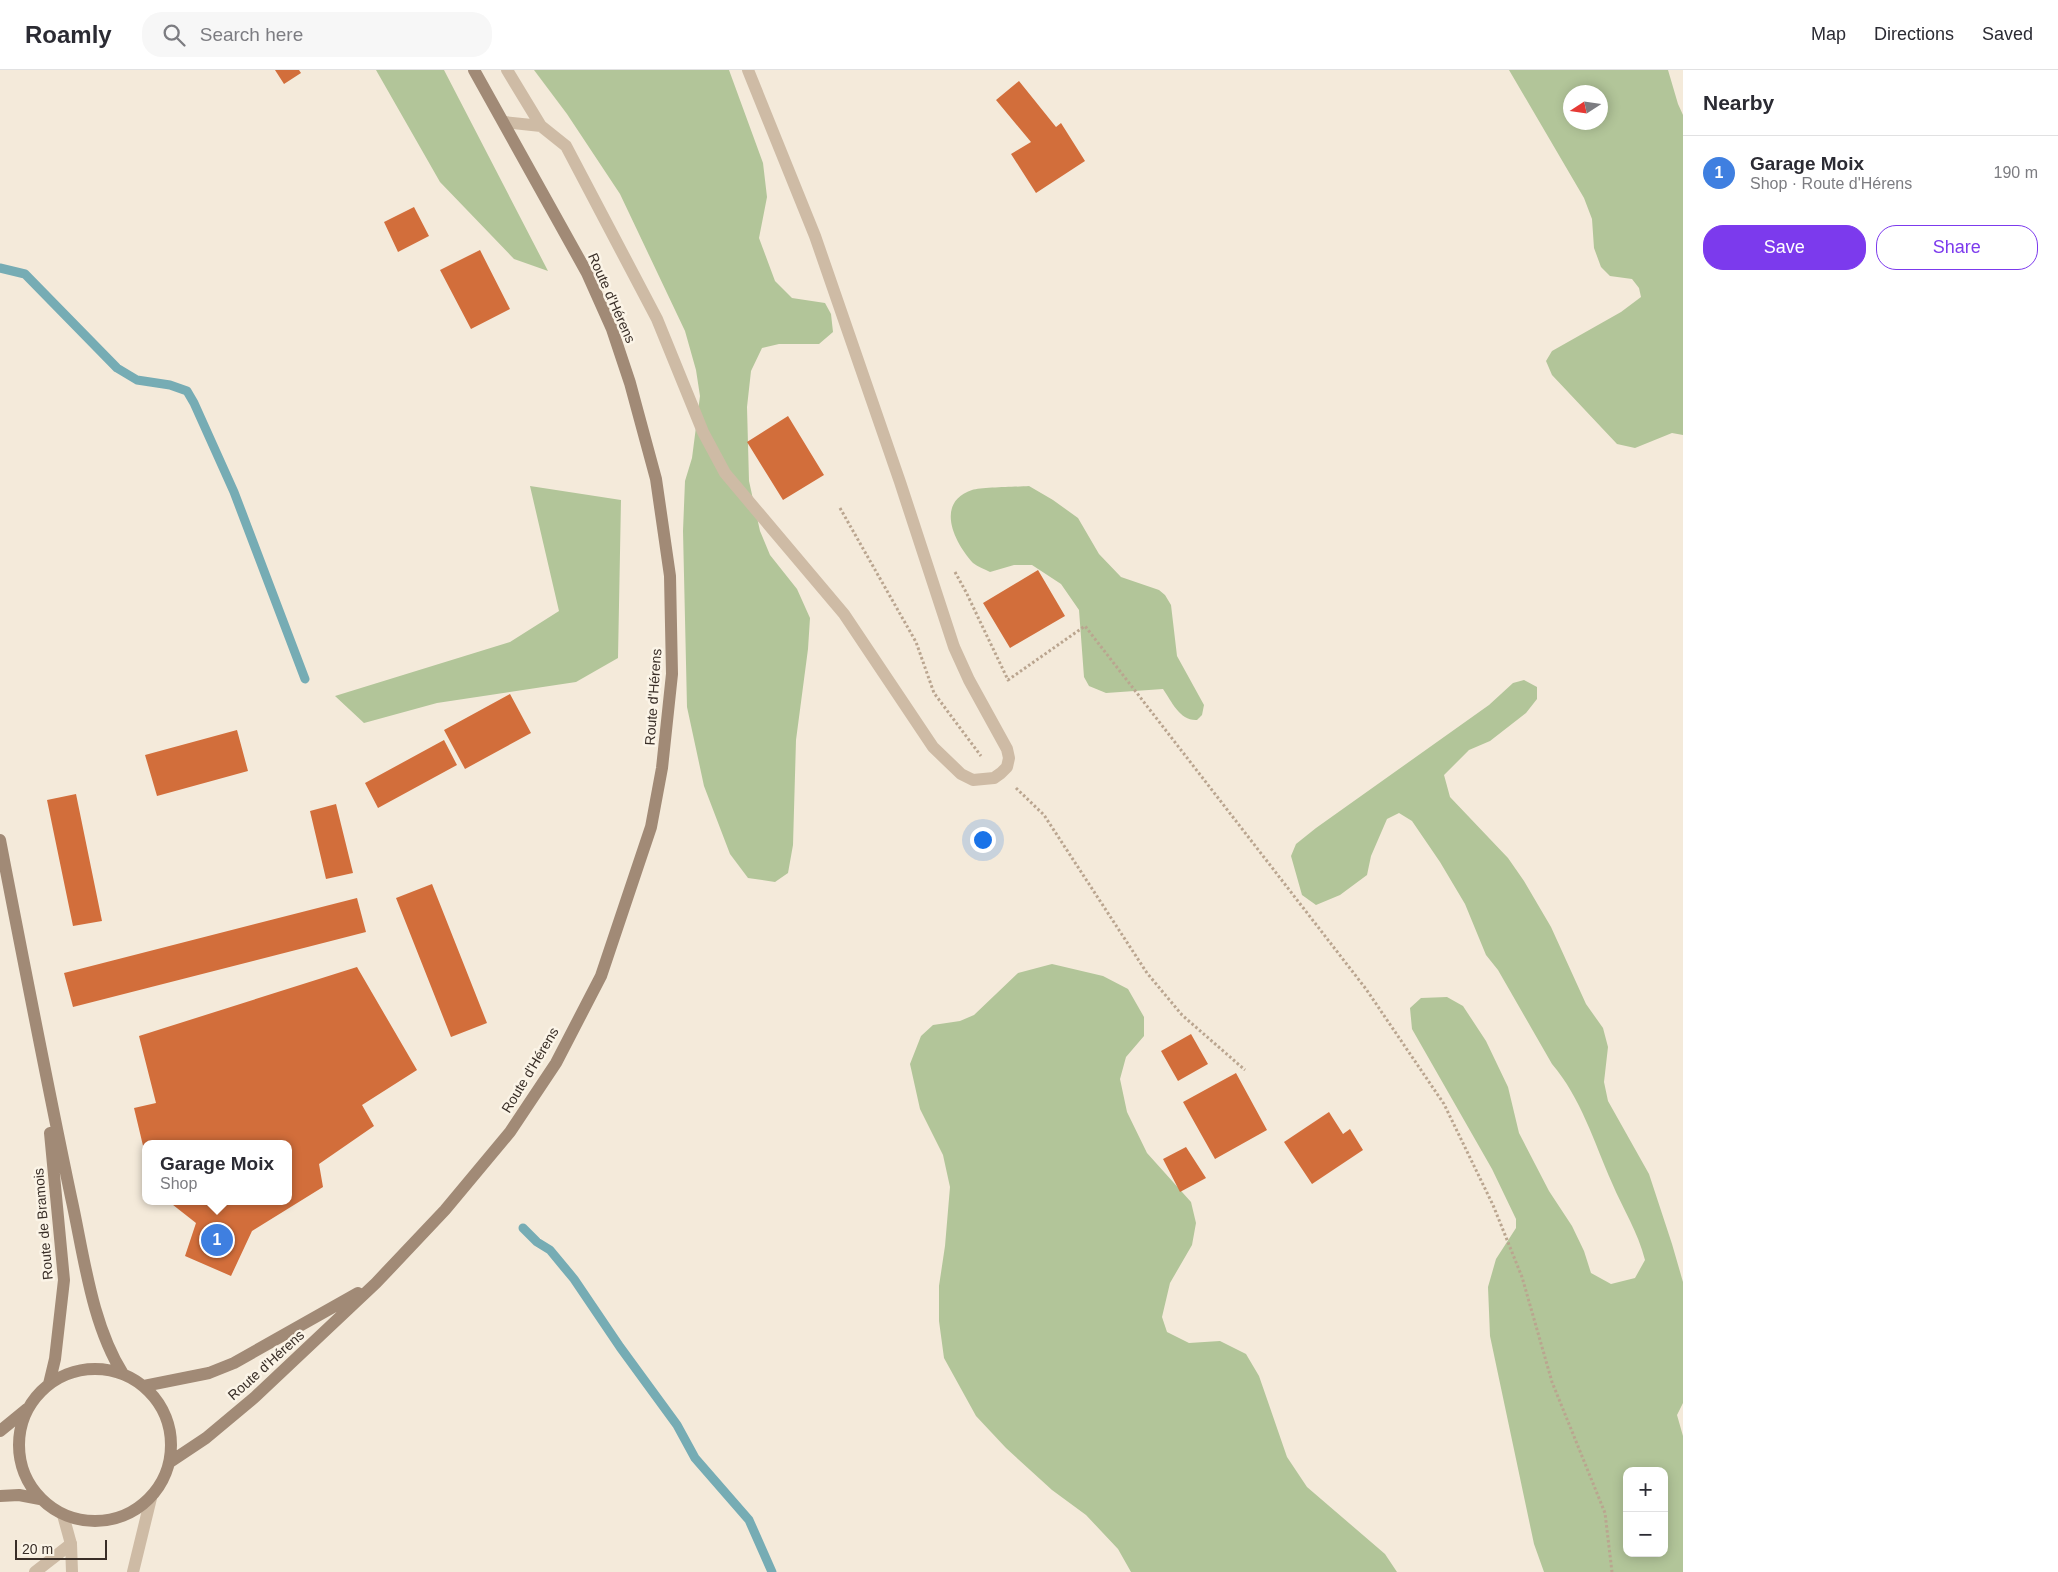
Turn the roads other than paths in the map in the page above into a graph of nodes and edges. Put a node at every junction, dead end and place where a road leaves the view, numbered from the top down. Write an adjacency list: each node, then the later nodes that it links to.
1 (474, 70): 4 (main road, Route d'Hérens)
2 (507, 70): 5 (street)
3 (748, 70): 5 (street)
4 (504, 122): 5 (street); 8 (main road, Route d'Hérens)
5 (541, 126)
6 (0, 840): 7 (main road, Route de Bramois)
7 (42, 1061): 9 (main road, Route de Bramois); 10 (main road, Route de Bramois)
8 (376, 1283): 11 (main road, Route d'Hérens); 14 (main road, Route d'Hérens)
9 (123, 1374): 10 (main road); 11 (main road)
10 (49, 1384): 12 (main road)
11 (144, 1386): 14 (main road)
12 (27, 1409): 13 (main road); 17 (main road)
13 (0, 1431)
14 (170, 1462): 16 (main road)
15 (0, 1496): 17 (main road)
16 (151, 1498): 18 (main road); 22 (street)
17 (40, 1499): 18 (main road)
18 (63, 1515): 19 (street)
19 (71, 1544): 20 (street); 21 (street)
20 (35, 1572)
21 (72, 1572)
22 (133, 1572)

